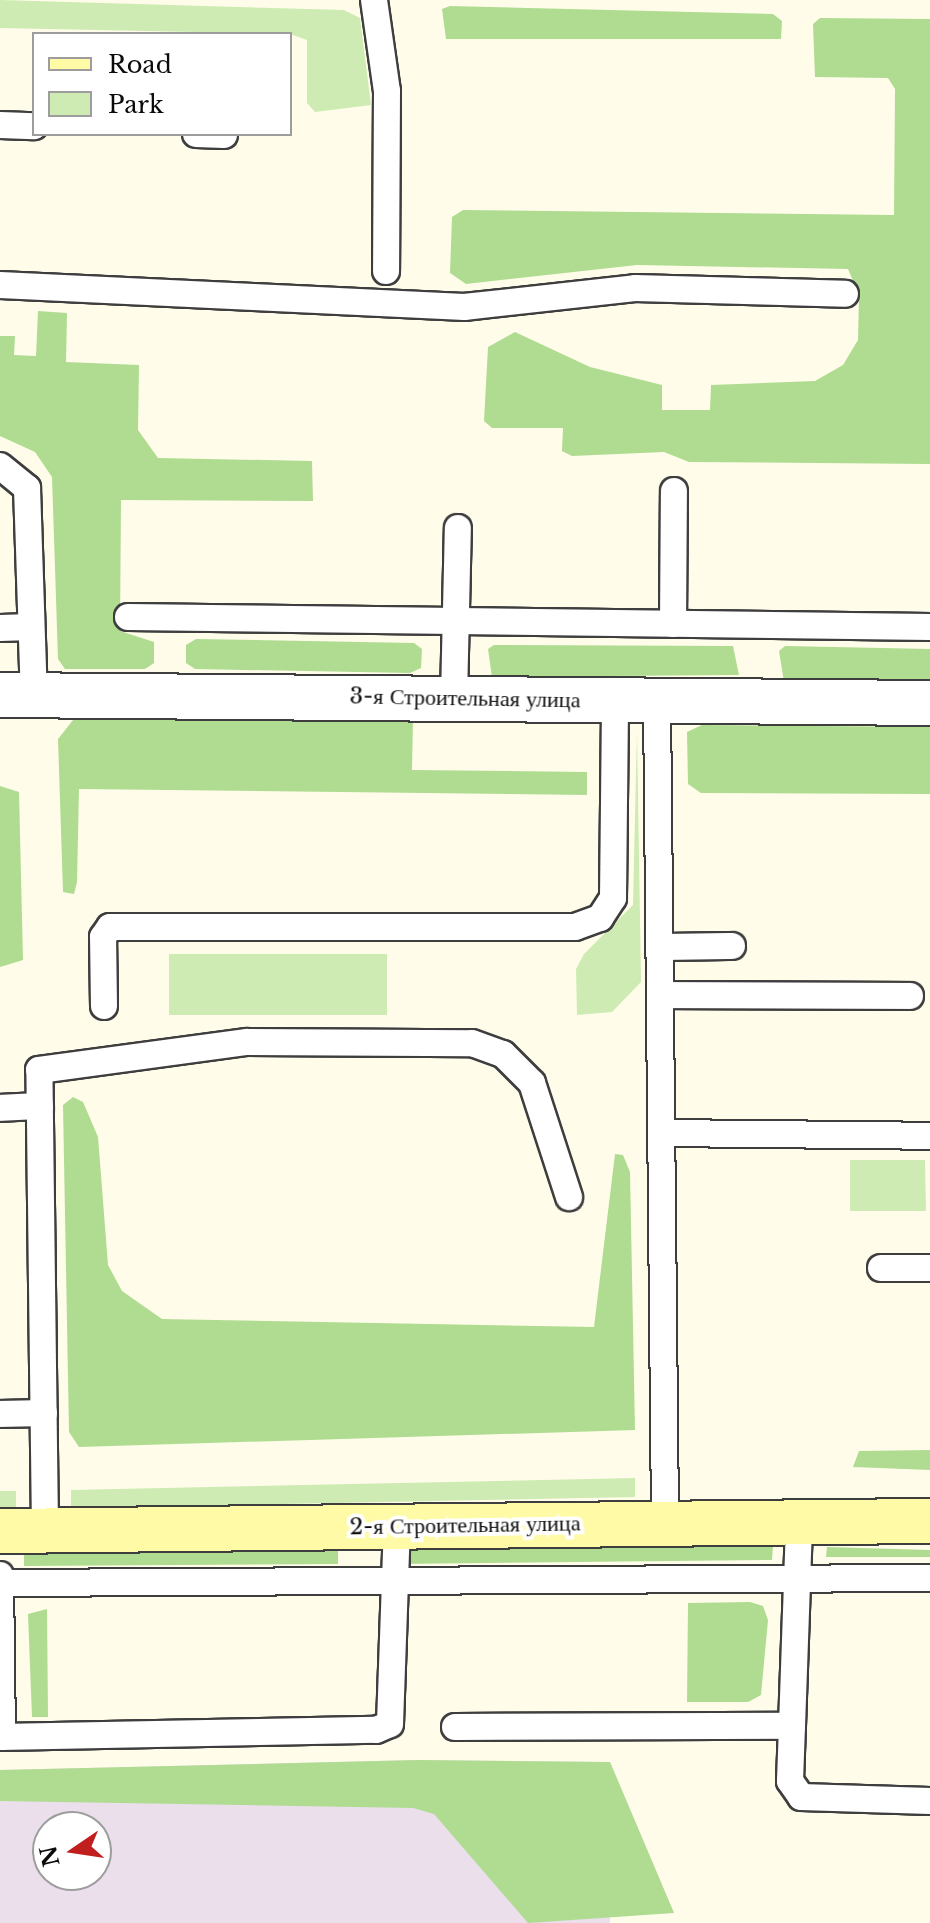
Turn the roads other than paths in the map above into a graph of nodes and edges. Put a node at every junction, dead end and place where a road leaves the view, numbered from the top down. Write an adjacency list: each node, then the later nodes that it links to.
1 (374, 0): 4 (lane)
2 (0, 125): 3 (lane)
3 (32, 126)
4 (386, 271)
5 (0, 285): 6 (lane)
6 (845, 294)
7 (0, 466): 13 (lane)
8 (674, 491): 12 (lane)
9 (458, 528): 11 (lane)
10 (128, 617): 11 (lane)
11 (457, 621): 12 (lane); 17 (lane)
12 (673, 624): 14 (lane)
13 (31, 627): 15 (lane); 16 (lane)
14 (930, 627)
15 (0, 628)
16 (17, 695): 17 (street, 3-я Строительная улица)
17 (454, 698): 18 (street, 3-я Строительная улица)
18 (636, 700): 19 (street, 3-я Строительная улица); 21 (lane); 24 (lane)
19 (930, 703)
20 (732, 946): 21 (lane)
21 (660, 947): 22 (lane)
22 (660, 995): 23 (lane); 27 (lane)
23 (910, 996)
24 (104, 1006)
25 (40, 1106): 26 (lane); 29 (lane); 32 (lane)
26 (0, 1108)
27 (662, 1133): 28 (lane); 36 (lane)
28 (930, 1136)
29 (569, 1197)
30 (881, 1268): 31 (lane)
31 (930, 1268)
32 (44, 1413): 33 (lane); 38 (lane)
33 (0, 1414)
34 (799, 1521): 35 (street, 2-я Строительная улица); 36 (street, 2-я Строительная улица); 42 (lane)
35 (930, 1521)
36 (665, 1523): 37 (street, 2-я Строительная улица)
37 (397, 1526): 38 (street, 2-я Строительная улица); 43 (lane)
38 (45, 1530): 39 (street, 2-я Строительная улица)
39 (0, 1531)
40 (0, 1575): 44 (lane)
41 (930, 1578): 42 (lane)
42 (797, 1579): 43 (lane); 45 (lane)
43 (395, 1581): 44 (lane); 47 (lane)
44 (0, 1583): 47 (lane)
45 (792, 1726): 46 (lane); 48 (lane)
46 (455, 1727)
47 (1, 1737)
48 (930, 1801)

